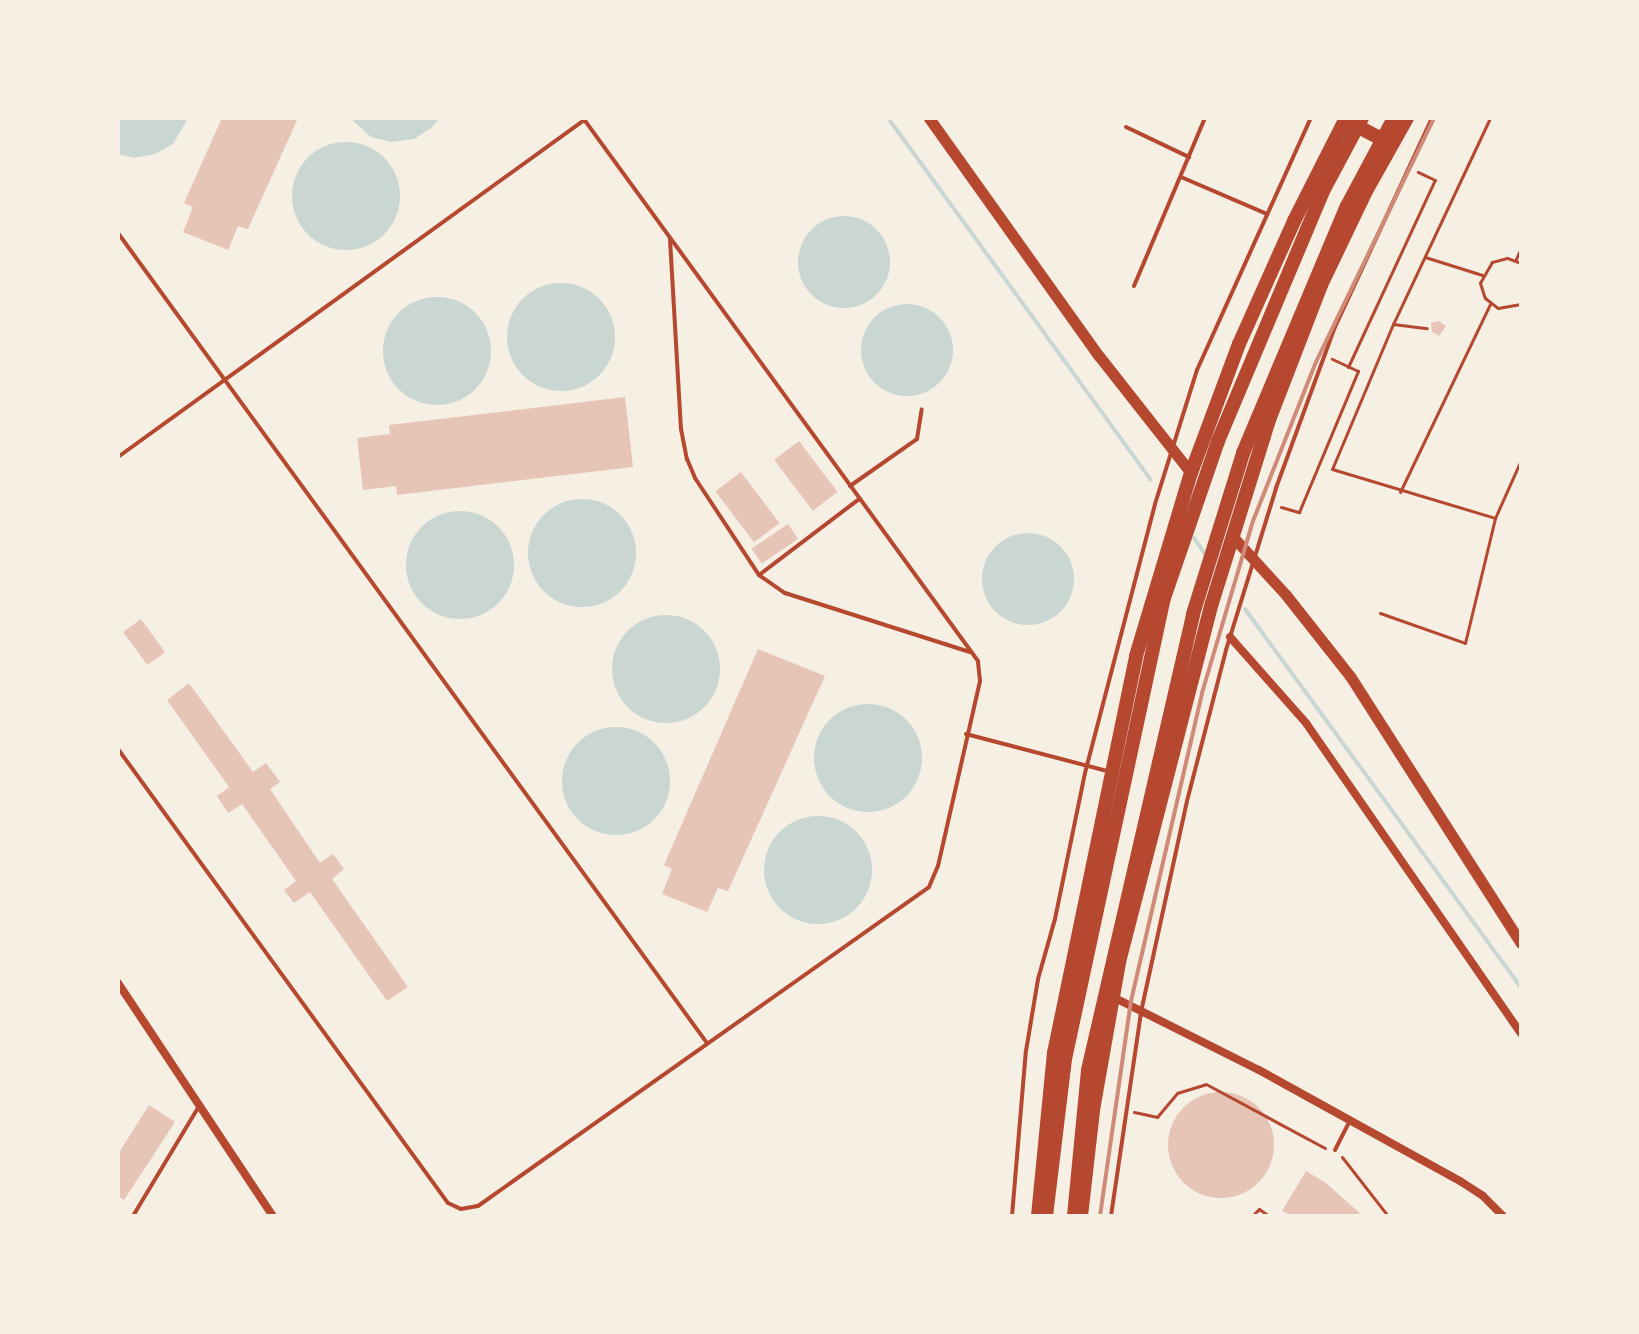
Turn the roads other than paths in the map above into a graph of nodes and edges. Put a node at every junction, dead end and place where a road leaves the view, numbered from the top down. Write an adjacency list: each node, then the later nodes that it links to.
1 (929, 118): 20 (street)
2 (1205, 118): 12 (lane)
3 (1311, 118): 14 (lane)
4 (1362, 118): 47 (main road)
5 (1394, 118): 48 (main road)
6 (1407, 118): 11 (main road)
7 (1432, 118): 26 (lane)
8 (585, 119): 16 (lane); 18 (lane)
9 (1346, 119): 11 (main road); 22 (main road)
10 (1126, 127): 12 (lane)
11 (1392, 144): 25 (main road)
12 (1189, 157): 13 (lane)
13 (1180, 177): 14 (lane); 17 (lane)
14 (1267, 214): 20 (lane)
15 (118, 233): 18 (lane)
16 (669, 237): 23 (lane); 27 (lane)
17 (1134, 286)
18 (225, 380): 21 (lane); 39 (lane)
19 (922, 409): 23 (lane)
20 (1171, 450): 22 (street); 32 (lane)
21 (118, 457)
22 (1191, 473): 33 (main road)
23 (850, 486): 24 (lane)
24 (859, 499): 27 (lane); 29 (lane)
25 (1234, 538): 26 (street); 36 (main road)
26 (1254, 561): 28 (lane); 34 (street)
27 (759, 575): 29 (lane)
28 (1230, 637): 37 (lane); 38 (street)
29 (970, 652): 30 (lane)
30 (966, 734): 32 (lane); 39 (lane)
31 (118, 749): 39 (lane)
32 (1087, 766): 33 (lane); 45 (lane)
33 (1112, 772): 46 (main road)
34 (1521, 943)
35 (118, 983): 40 (street)
36 (1113, 997): 37 (street); 49 (main road)
37 (1141, 1012): 41 (street); 50 (lane)
38 (1521, 1034)
39 (707, 1043)
40 (199, 1105): 43 (lane); 44 (street)
41 (1350, 1120): 42 (lane); 51 (street)
42 (1335, 1150)
43 (133, 1216)
44 (273, 1216)
45 (1012, 1216)
46 (1038, 1216)
47 (1046, 1216)
48 (1074, 1216)
49 (1081, 1216)
50 (1111, 1216)
51 (1503, 1216)

